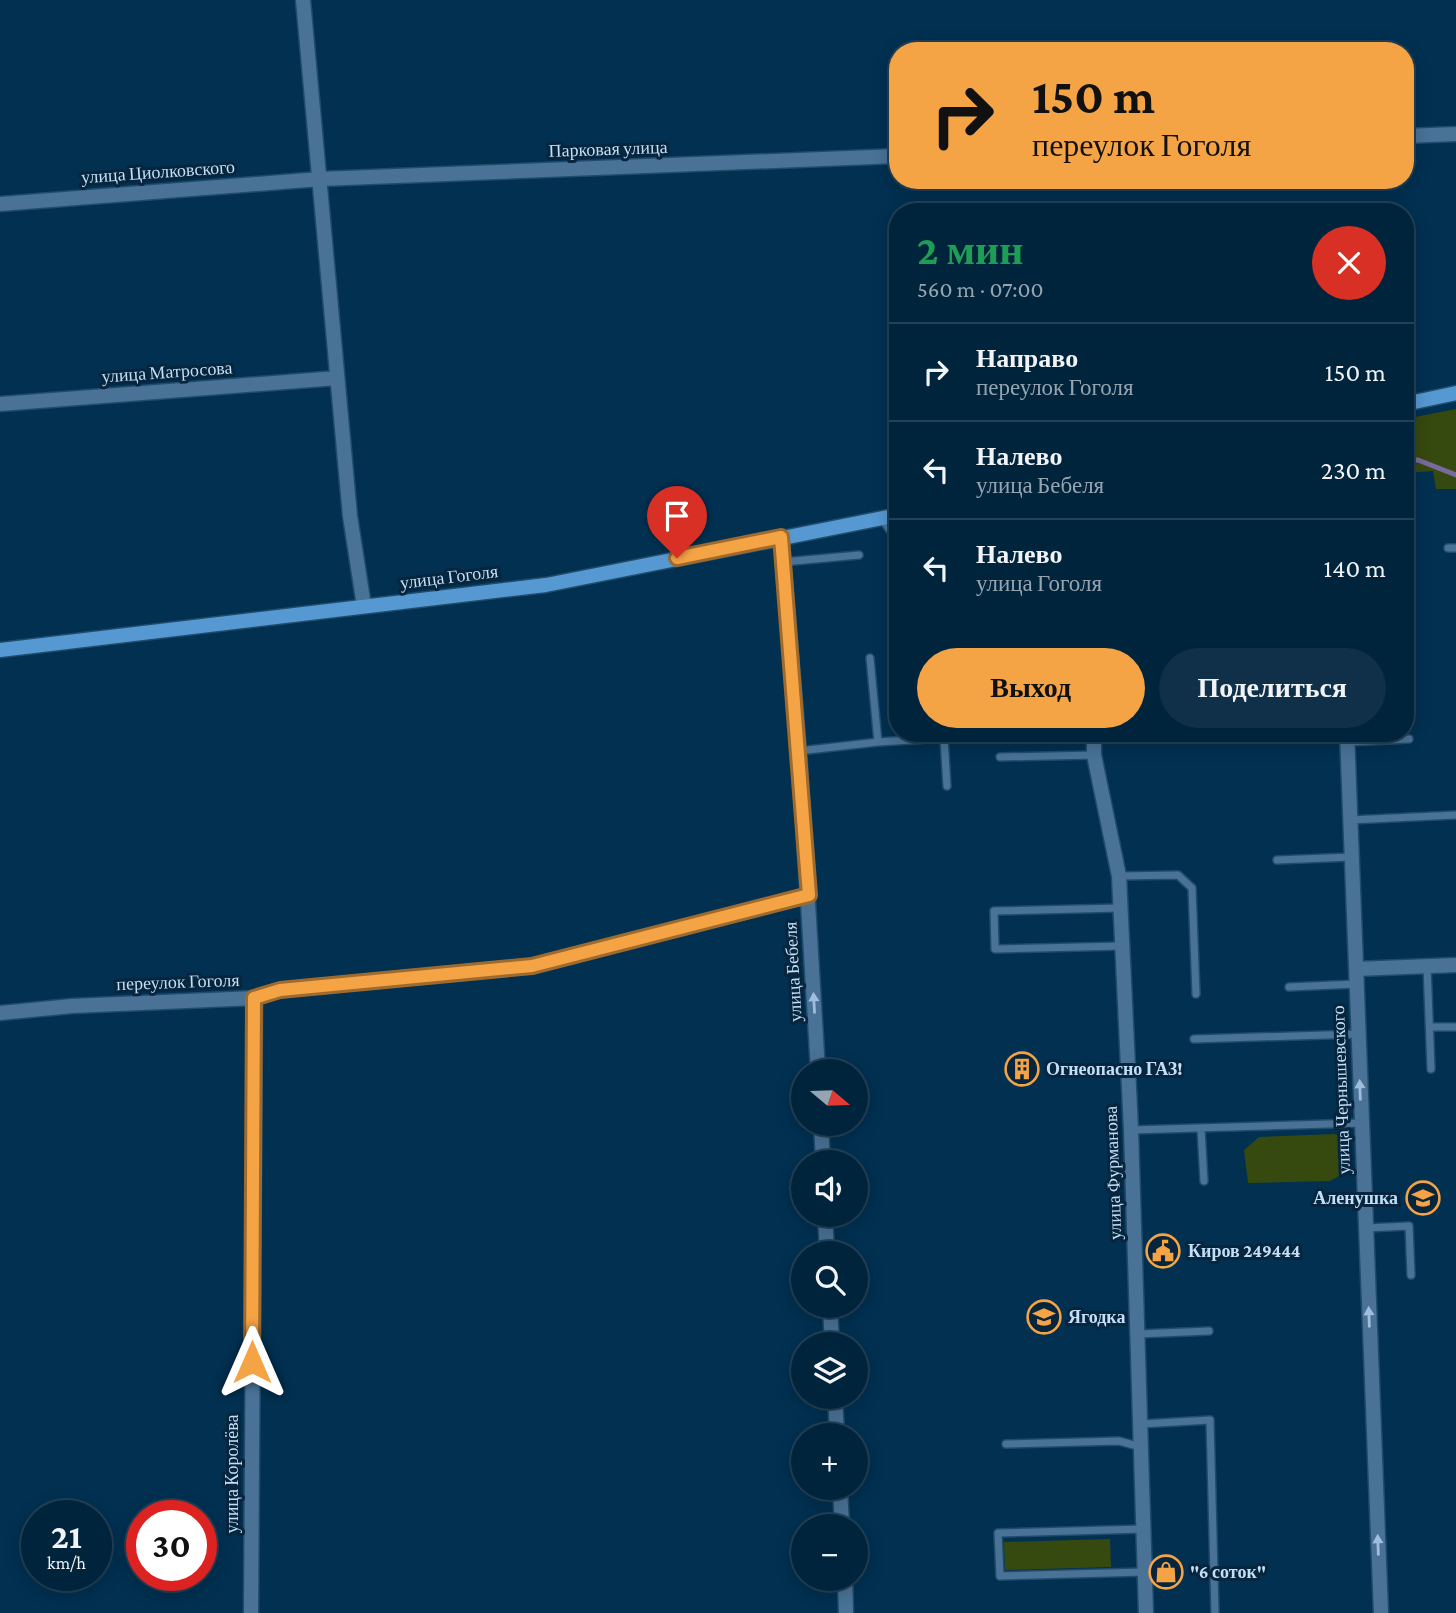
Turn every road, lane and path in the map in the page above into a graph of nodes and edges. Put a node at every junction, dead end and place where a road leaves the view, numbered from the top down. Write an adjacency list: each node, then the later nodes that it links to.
1 (303, 0): 5 (street)
2 (1456, 134): 3 (street)
3 (1414, 136)
4 (889, 156): 5 (street, Парковая улица)
5 (320, 180): 6 (street, улица Циолковского); 7 (street)
6 (0, 204)
7 (337, 378): 10 (street, улица Матросова); 17 (street)
8 (1456, 393): 9 (main road)
9 (1414, 402)
10 (0, 404)
11 (889, 516): 12 (main road, улица Гоголя)
12 (881, 518): 13 (lane); 14 (main road, улица Гоголя)
13 (889, 529)
14 (781, 537): 16 (street, улица Бебеля); 17 (main road, улица Гоголя)
15 (859, 555): 16 (lane)
16 (783, 562): 25 (street, улица Бебеля)
17 (365, 606): 18 (main road, улица Гоголя)
18 (0, 650)
19 (870, 658): 21 (lane)
20 (889, 741): 21 (lane)
21 (878, 742): 25 (lane)
22 (944, 742): 28 (lane)
23 (1094, 742): 26 (street, улица Фурманова)
24 (1347, 742): 30 (street, улица Чернышевского)
25 (799, 751): 34 (street, улица Бебеля)
26 (1094, 755): 27 (lane); 33 (street, улица Фурманова)
27 (1000, 757)
28 (947, 786)
29 (1456, 816): 30 (lane)
30 (1350, 820): 31 (street, улица Чернышевского)
31 (1351, 857): 32 (lane); 39 (street, улица Чернышевского)
32 (1277, 860)
33 (1119, 876): 35 (street, улица Фурманова); 41 (lane)
34 (809, 895): 42 (street, переулок Гоголя); 48 (street, улица Бебеля, one-way to 34)
35 (1120, 908): 36 (street, улица Фурманова); 36 (lane)
36 (1122, 946): 52 (street, улица Фурманова)
37 (1456, 965): 38 (street)
38 (1427, 966): 39 (street); 44 (lane)
39 (1356, 977): 40 (lane); 46 (street, улица Чернышевского)
40 (1289, 987)
41 (1196, 994)
42 (254, 998): 43 (street, переулок Гоголя); 64 (street, улица Королёва)
43 (0, 1013)
44 (1430, 1027): 45 (lane); 49 (lane)
45 (1456, 1027)
46 (1358, 1034): 47 (lane); 50 (street, улица Чернышевского, one-way to 46)
47 (1194, 1039)
48 (817, 1059)
49 (1432, 1069)
50 (1362, 1123): 51 (lane); 54 (street, улица Чернышевского)
51 (1201, 1129): 52 (lane); 53 (lane)
52 (1131, 1130): 57 (street, улица Фурманова)
53 (1204, 1181)
54 (1366, 1228): 55 (lane); 68 (street, улица Чернышевского, one-way to 54)
55 (1411, 1275)
56 (1209, 1331): 57 (lane)
57 (1138, 1334): 58 (street, улица Фурманова)
58 (1141, 1424): 60 (street, улица Фурманова); 67 (lane)
59 (1006, 1444): 60 (lane)
60 (1141, 1447): 61 (street, улица Фурманова)
61 (1144, 1528): 62 (street, улица Фурманова); 62 (lane)
62 (1145, 1572): 66 (street, улица Фурманова)
63 (845, 1591): 65 (street)
64 (251, 1613)
65 (846, 1613)
66 (1146, 1613)
67 (1215, 1613)
68 (1381, 1613)

